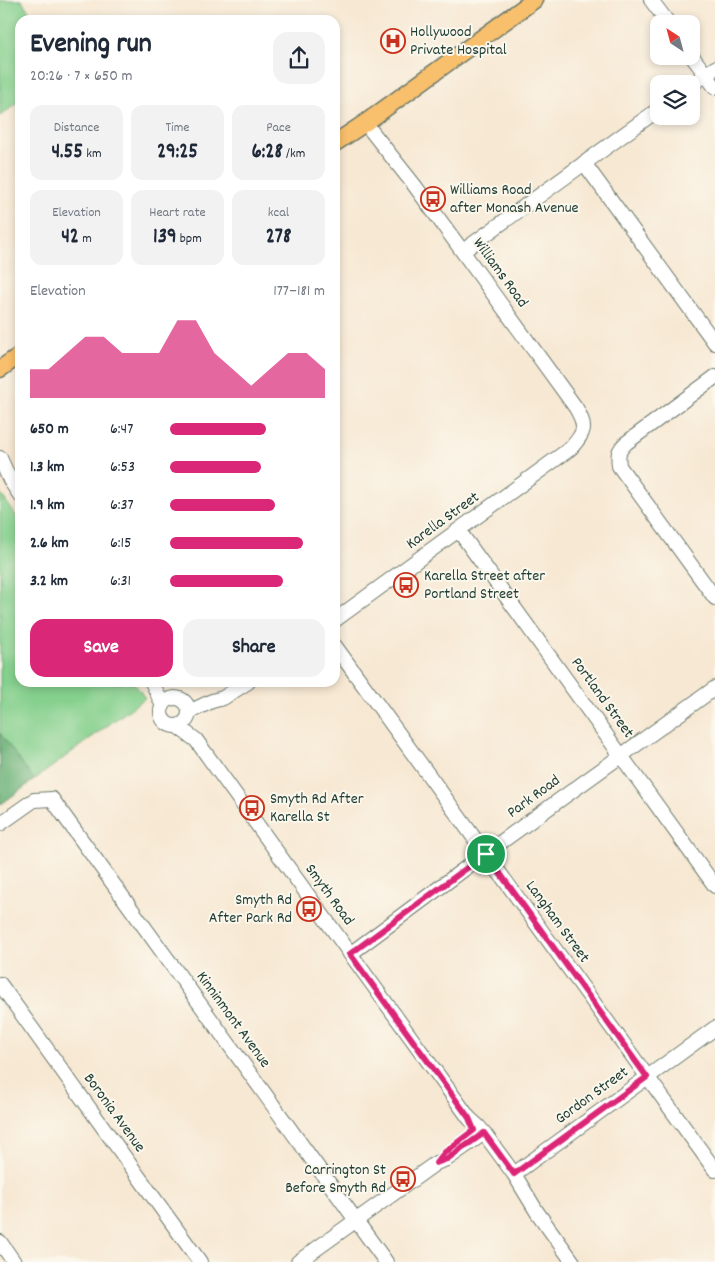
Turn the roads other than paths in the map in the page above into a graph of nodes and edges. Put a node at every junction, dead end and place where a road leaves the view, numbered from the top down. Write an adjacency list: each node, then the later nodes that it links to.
1 (534, 0): 8 (main road)
2 (651, 0): 3 (street)
3 (662, 15)
4 (700, 63): 5 (street)
5 (710, 71): 6 (street)
6 (715, 87)
7 (650, 115): 10 (street)
8 (365, 123): 9 (main road); 11 (street, Williams Road)
9 (340, 140)
10 (584, 163): 11 (street); 12 (street)
11 (463, 251): 16 (street, Williams Road)
12 (715, 343)
13 (15, 358): 14 (main road)
14 (0, 369)
15 (715, 377): 21 (street)
16 (571, 448): 20 (street, Karella Street)
17 (0, 458): 18 (street)
18 (5, 476): 19 (street)
19 (15, 489)
20 (459, 531): 22 (street, Karella Street); 30 (street, Portland Street)
21 (715, 598)
22 (340, 616)
23 (340, 653): 32 (street, Langham Street)
24 (157, 687): 27 (street)
25 (240, 687): 27 (street)
26 (715, 688): 30 (street, Park Road)
27 (179, 707): 28 (street); 28 (street, Smyth Road); 29 (street, Smyth Road)
28 (177, 726): 29 (street, Smyth Road)
29 (196, 740): 34 (street, Smyth Road)
30 (622, 755): 32 (street, Park Road); 33 (street, Portland Street)
31 (0, 824): 42 (street, Kinninmont Avenue)
32 (486, 854): 34 (street, Park Road); 37 (street, Langham Street)
33 (715, 886)
34 (350, 954): 38 (street, Smyth Road)
35 (0, 984): 45 (street, Boronia Avenue)
36 (715, 1028): 37 (street, Gordon Street)
37 (647, 1077): 39 (street, Langham Street); 40 (street, Gordon Street)
38 (477, 1129): 40 (street, Smyth Road); 41 (street, Smyth Road); 42 (street)
39 (715, 1170)
40 (514, 1174): 41 (street, Smyth Road)
41 (537, 1212): 48 (street, Smyth Road)
42 (356, 1220): 46 (street); 47 (street, Kinninmont Avenue)
43 (0, 1242): 44 (street)
44 (14, 1262)
45 (200, 1262)
46 (298, 1262)
47 (386, 1262)
48 (573, 1262)

